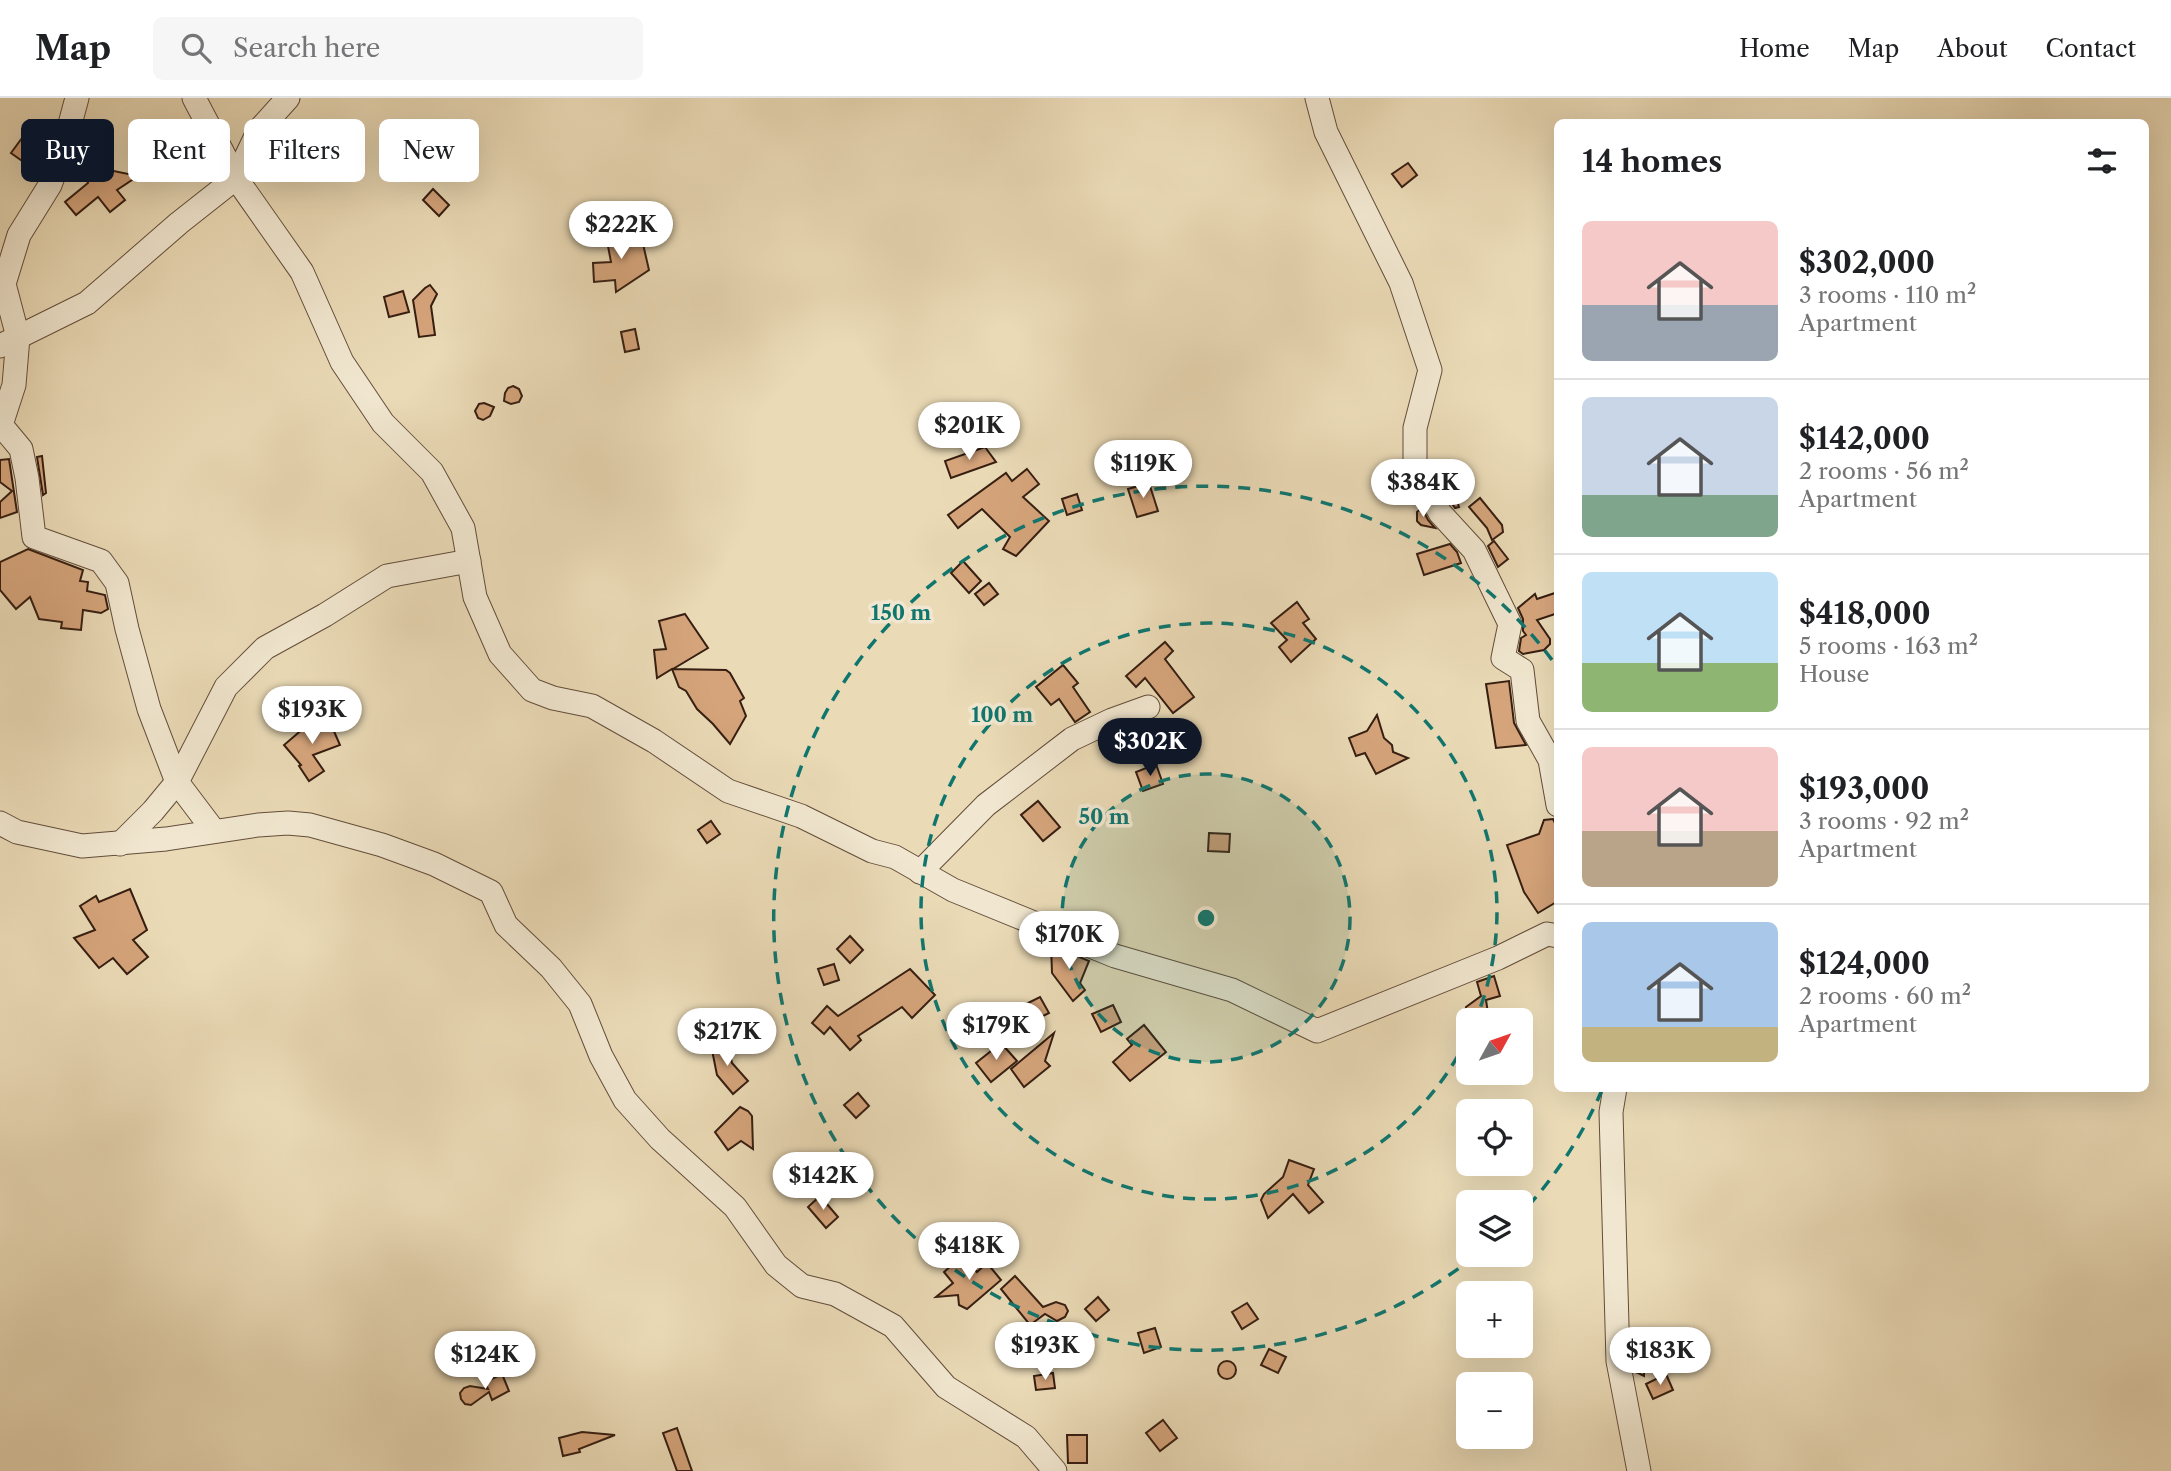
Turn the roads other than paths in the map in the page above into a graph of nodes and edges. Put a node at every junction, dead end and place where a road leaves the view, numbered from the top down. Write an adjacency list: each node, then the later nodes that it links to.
1 (78, 98): 6 (street)
2 (194, 98): 5 (street)
3 (288, 98): 5 (street)
4 (1317, 98): 11 (street)
5 (236, 178): 6 (street); 8 (street)
6 (9, 342): 7 (street)
7 (0, 426): 10 (street)
8 (469, 561): 10 (street); 15 (street)
9 (1148, 707): 15 (street)
10 (177, 782): 13 (street); 14 (street)
11 (1554, 782)
12 (0, 823): 14 (street)
13 (214, 831): 14 (street); 18 (street)
14 (120, 844)
15 (920, 872): 16 (street)
16 (1554, 935)
17 (1614, 1092): 19 (street)
18 (1055, 1471)
19 (1639, 1471)

